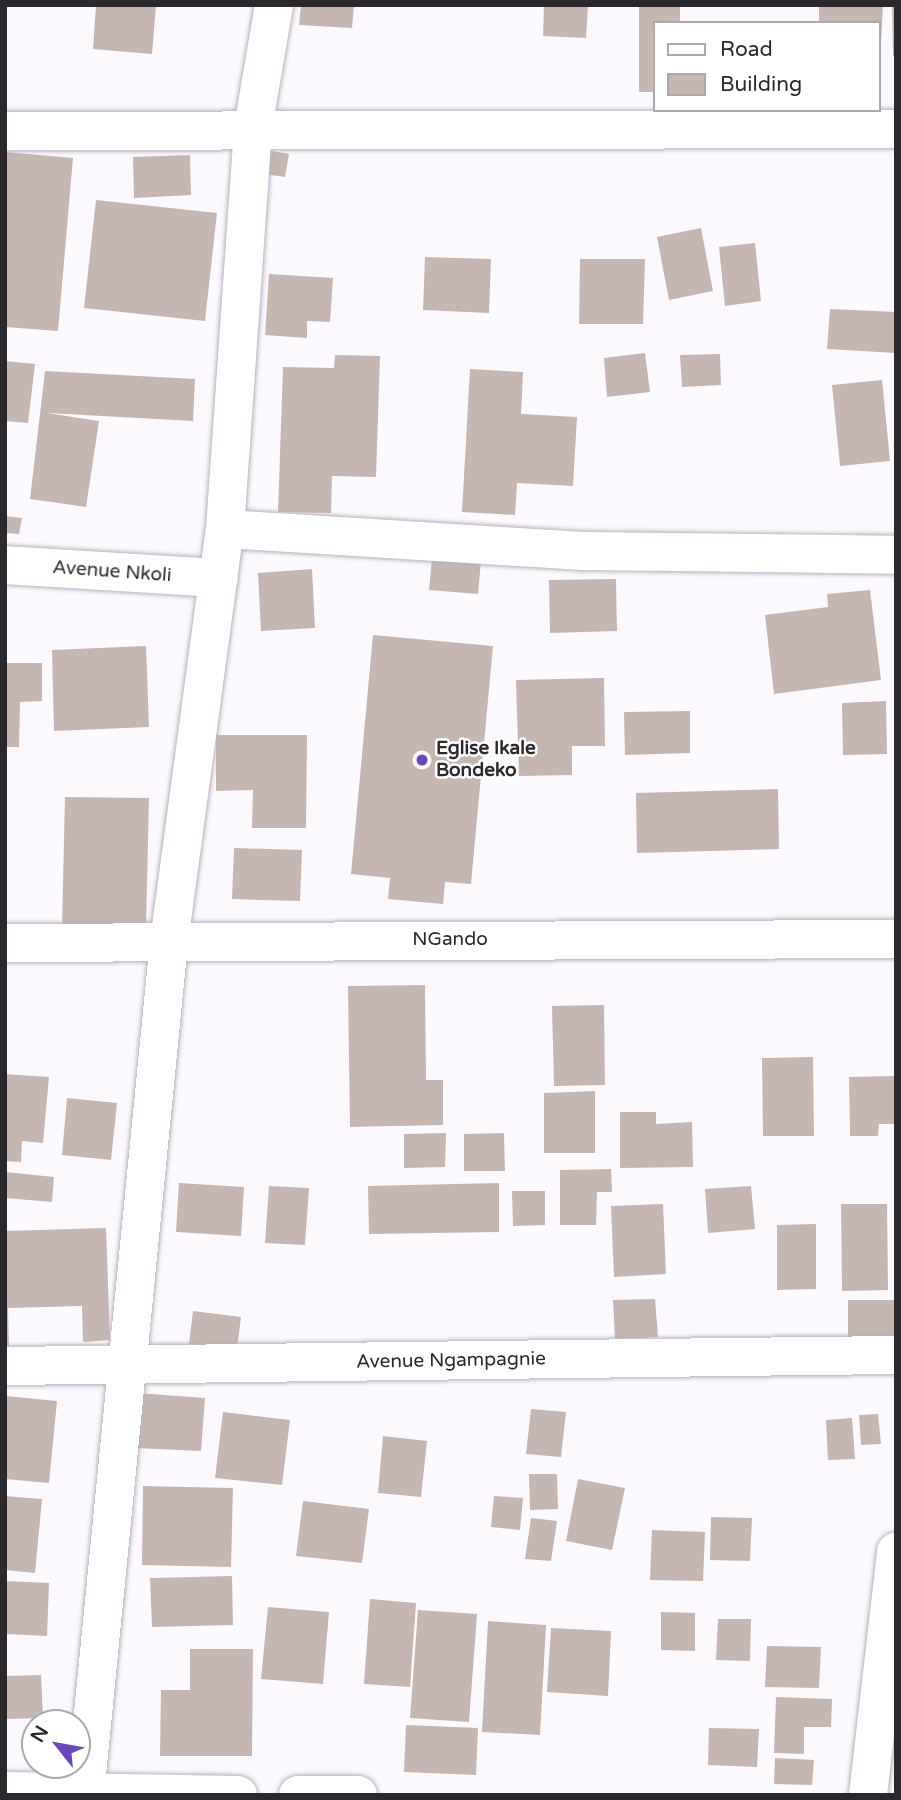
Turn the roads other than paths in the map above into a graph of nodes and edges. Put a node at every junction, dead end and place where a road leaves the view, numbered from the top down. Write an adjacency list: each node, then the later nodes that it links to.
1 (274, 5): 2 (street)
2 (253, 128): 3 (street); 4 (street); 5 (street)
3 (896, 129)
4 (5, 131)
5 (225, 529): 6 (street); 8 (street)
6 (896, 555)
7 (5, 565): 8 (street, Avenue Nkoli)
8 (219, 578): 10 (street)
9 (896, 939): 10 (street, NGando)
10 (169, 942): 11 (street, NGando); 13 (street)
11 (5, 943)
12 (896, 1355): 13 (street, Avenue Ngampagnie)
13 (124, 1365): 14 (street, Avenue Ngampagnie); 17 (street)
14 (5, 1366)
15 (896, 1552): 21 (street)
16 (5, 1791): 17 (street)
17 (85, 1793): 18 (street)
18 (238, 1795)
19 (298, 1795): 20 (street)
20 (358, 1795)
21 (869, 1795)

